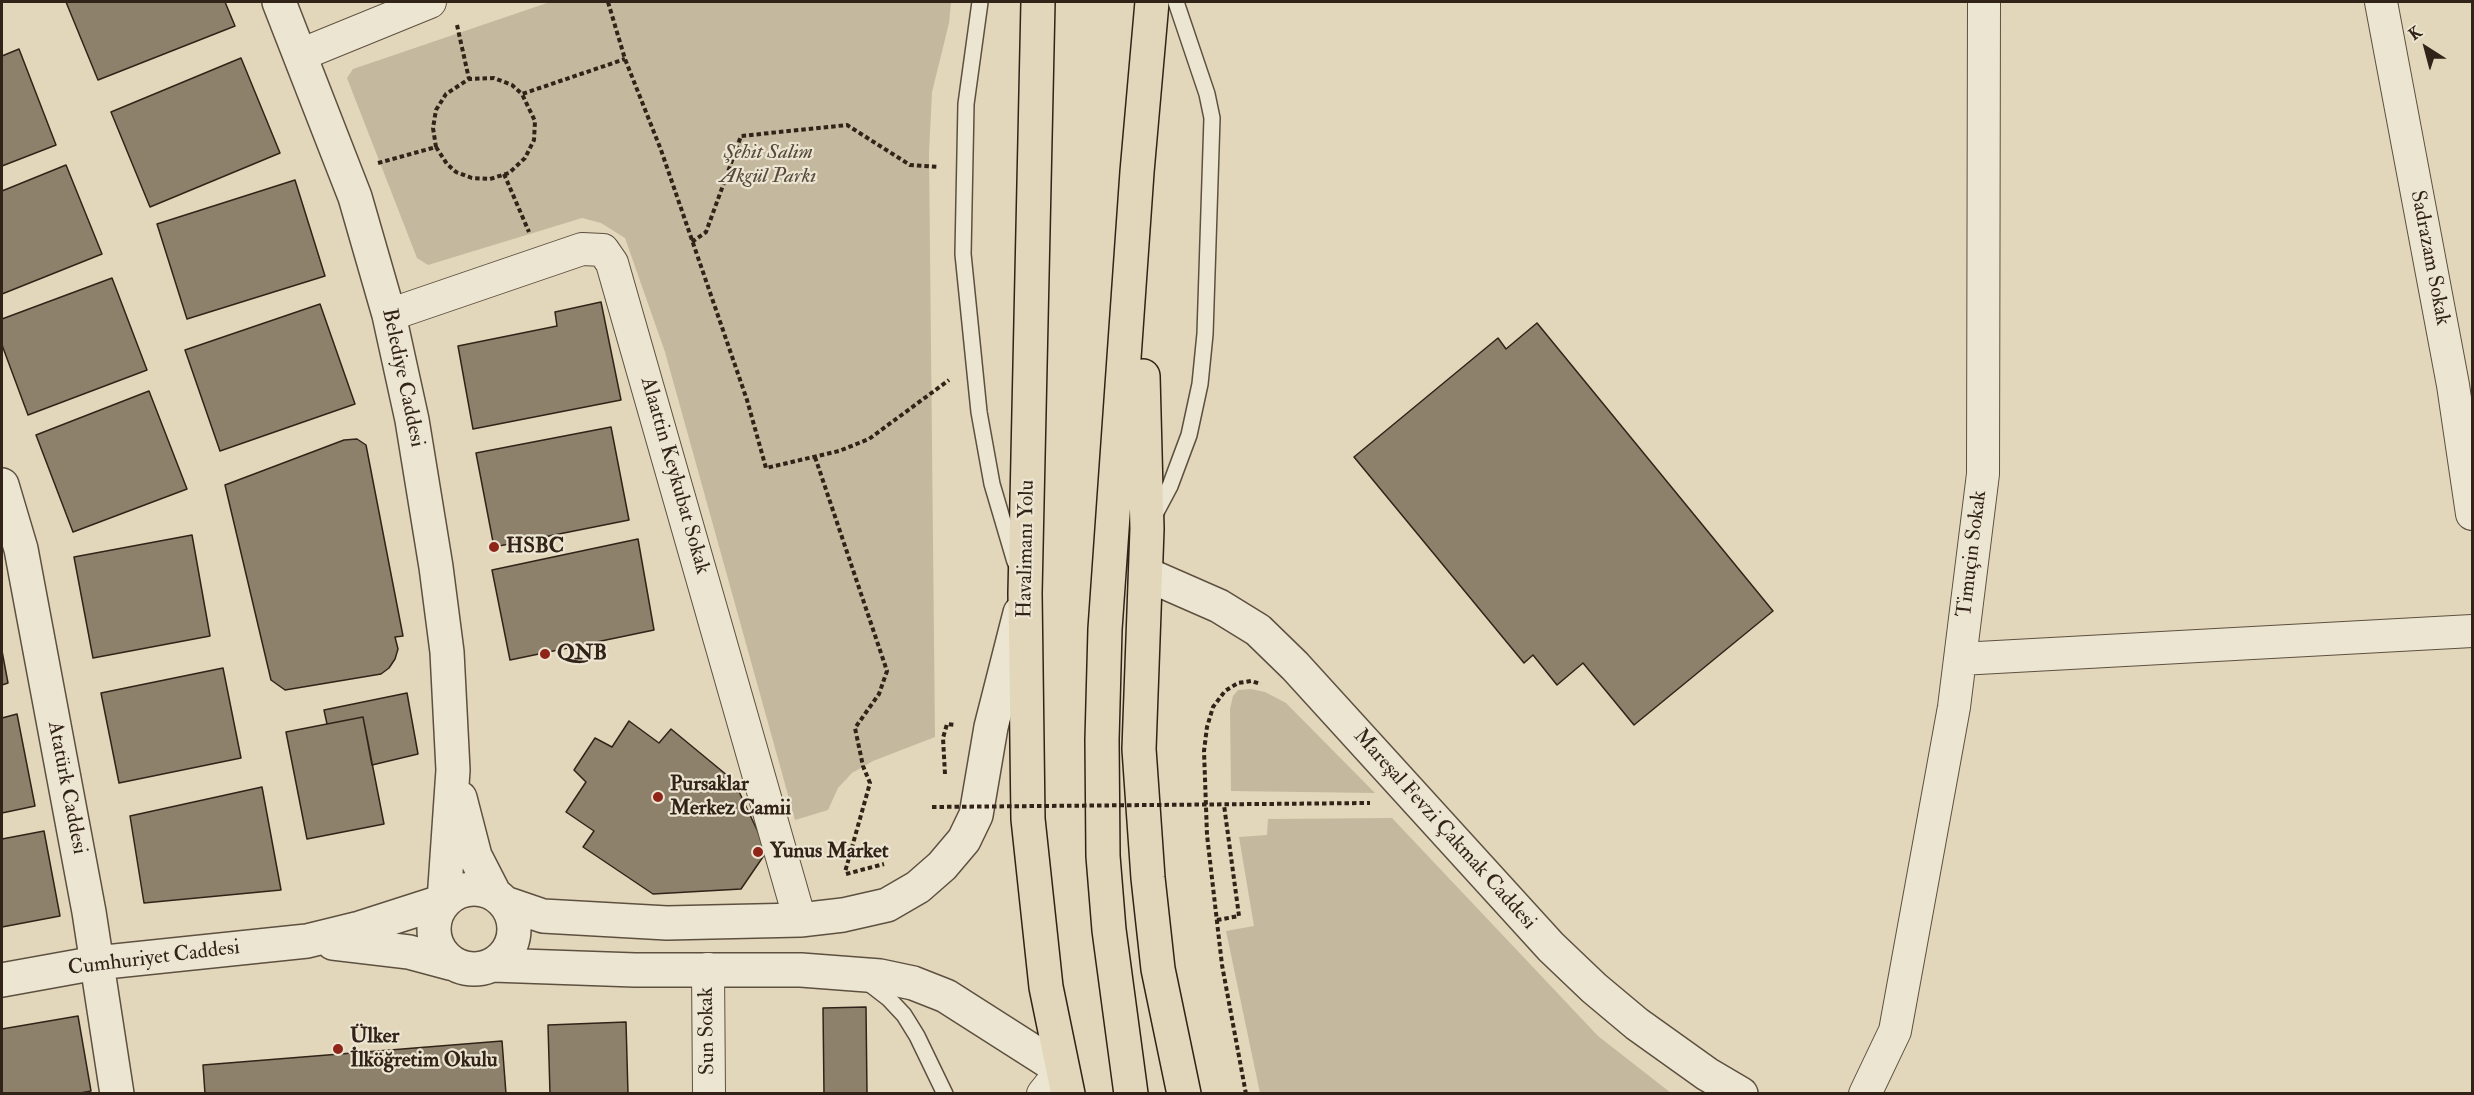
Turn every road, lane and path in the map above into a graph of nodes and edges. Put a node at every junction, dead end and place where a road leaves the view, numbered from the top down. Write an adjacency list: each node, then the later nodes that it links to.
1 (279, 2): 11 (street, Belediye Caddesi)
2 (430, 2): 11 (street)
3 (608, 2): 12 (path)
4 (980, 2): 16 (lane)
5 (1038, 2): 30 (highway, Havalimanı Yolu)
6 (1152, 2): 17 (highway)
7 (1176, 2): 28 (lane)
8 (1984, 2): 32 (street, Timuçin Sokak)
9 (2381, 2): 24 (street, Sadrazam Sokak)
10 (457, 24): 13 (path)
11 (300, 54): 18 (street, Belediye Caddesi)
12 (625, 58): 14 (path); 20 (path)
13 (469, 80): 14 (path); 15 (path)
14 (522, 94): 19 (path)
15 (436, 147): 18 (path); 19 (path)
16 (964, 168): 20 (path); 23 (lane)
17 (1137, 172): 28 (highway); 61 (highway)
18 (346, 173): 22 (street, Belediye Caddesi)
19 (504, 174): 21 (path)
20 (692, 242): 25 (path)
21 (542, 263): 22 (street, Alaattin Keykubat Sokak); 48 (street, Alaattin Keykubat Sokak)
22 (389, 315): 35 (street, Belediye Caddesi)
23 (975, 364): 25 (path); 30 (lane)
24 (2463, 383): 27 (street, Sadrazam Sokak)
25 (815, 457): 45 (path)
26 (2, 485): 51 (street, Atatürk Caddesi)
27 (2472, 514)
28 (1147, 530): 29 (highway)
29 (1146, 574): 62 (highway); 64 (street, Mareşal Fevzi Çakmak Caddesi)
30 (1025, 593): 48 (street); 57 (highway, Havalimanı Yolu)
31 (2472, 631): 32 (street)
32 (1960, 659): 65 (street, Timuçin Sokak)
33 (1266, 686): 49 (path)
34 (943, 738): 36 (path)
35 (453, 770): 46 (street); 47 (street)
36 (946, 784)
37 (947, 796): 41 (path)
38 (1370, 803): 39 (path, bridge)
39 (1224, 805): 41 (path, bridge); 49 (path)
40 (932, 807): 41 (path, bridge)
41 (947, 807): 42 (path)
42 (947, 814)
43 (893, 861): 44 (path)
44 (859, 870)
45 (845, 872)
46 (500, 898): 47 (street); 48 (street); 53 (street)
47 (444, 901): 50 (street); 52 (street)
48 (800, 920)
49 (1217, 920): 63 (path)
50 (307, 941): 51 (street, Cumhuriyet Caddesi); 52 (street)
51 (96, 963): 56 (street, Cumhuriyet Caddesi); 58 (street, Atatürk Caddesi)
52 (450, 963): 53 (street)
53 (493, 965): 54 (street)
54 (708, 969): 55 (street); 59 (street, Sun Sokak)
55 (857, 974): 57 (street); 60 (lane)
56 (2, 980)
57 (1058, 1088)
58 (117, 1094)
59 (709, 1094)
60 (945, 1094)
61 (1131, 1094)
62 (1184, 1094)
63 (1246, 1094)
64 (1741, 1094)
65 (1864, 1094)

